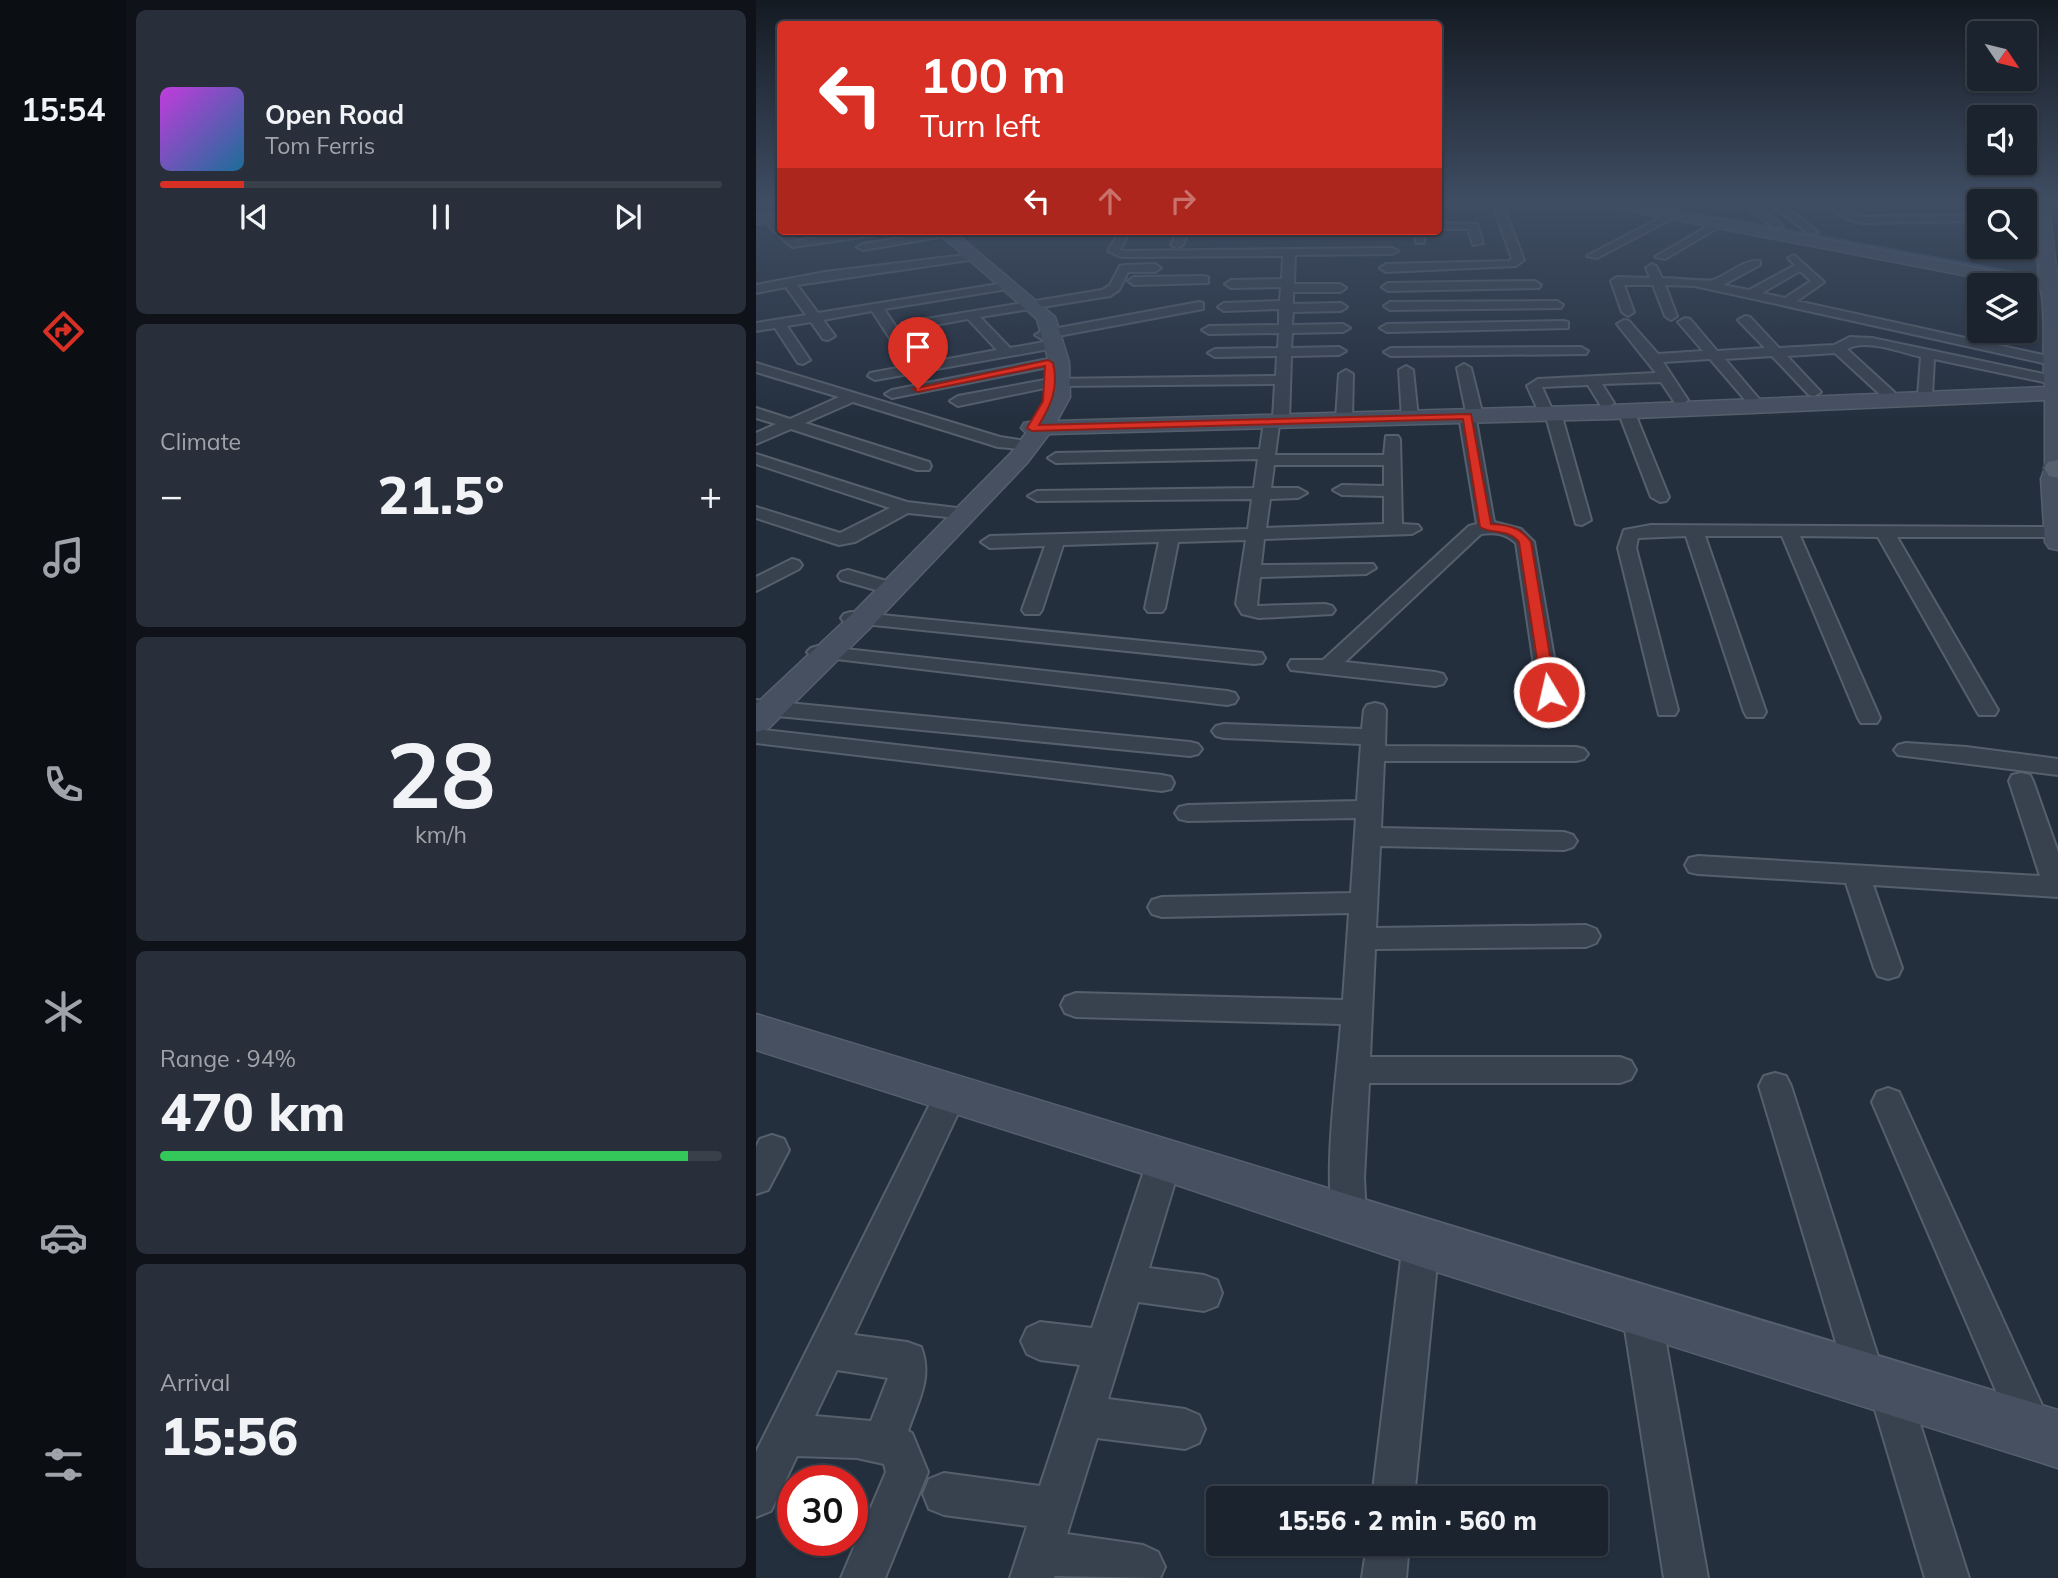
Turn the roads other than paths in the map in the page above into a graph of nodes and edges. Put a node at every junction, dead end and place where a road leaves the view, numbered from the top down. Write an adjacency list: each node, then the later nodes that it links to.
1 (845, 274): 21 (street)
2 (884, 274): 32 (street)
3 (987, 274): 25 (street)
4 (990, 274): 36 (street)
5 (1122, 274): 26 (street)
6 (1282, 274): 18 (street)
7 (1287, 274): 18 (street)
8 (1294, 274): 18 (street)
9 (1451, 274): 28 (street)
10 (1645, 274): 17 (street)
11 (1661, 274): 17 (street)
12 (1735, 274): 24 (street)
13 (1787, 274): 33 (street)
14 (1810, 274): 34 (street)
15 (2006, 274): 20 (street)
16 (2013, 274): 20 (street)
17 (1654, 275): 24 (street); 45 (street); 71 (street)
18 (1287, 277): 22 (street); 29 (street); 42 (street)
19 (1204, 280): 26 (street)
20 (2053, 282): 81 (street)
21 (789, 283): 30 (street); 46 (street)
22 (1231, 284)
23 (1535, 285): 28 (street)
24 (1713, 285): 33 (street)
25 (1001, 286): 32 (street); 36 (street)
26 (1115, 286): 31 (street); 36 (street)
27 (1388, 287): 28 (street)
28 (1455, 287): 39 (street)
29 (1340, 288)
30 (756, 289)
31 (1135, 290)
32 (902, 293): 40 (street)
33 (1751, 294): 34 (street)
34 (1787, 302): 81 (street)
35 (1557, 305): 39 (street)
36 (1029, 306): 44 (street); 70 (street)
37 (1199, 306): 70 (street)
38 (1390, 306): 39 (street)
39 (1457, 306): 53 (street)
40 (876, 307): 46 (street); 75 (street)
41 (1224, 307): 42 (street)
42 (1285, 307): 43 (street); 56 (street)
43 (1341, 307)
44 (971, 315): 51 (street); 63 (street)
45 (1671, 316)
46 (815, 317): 49 (street); 58 (street)
47 (1745, 320): 62 (street)
48 (1685, 322): 68 (street)
49 (778, 323): 52 (street); 72 (street)
50 (1563, 325): 53 (street)
51 (907, 326)
52 (756, 327)
53 (1461, 327): 55 (street); 66 (street)
54 (1343, 328): 56 (street)
55 (1387, 328)
56 (1284, 329): 57 (street); 64 (street)
57 (1209, 330)
58 (828, 336)
59 (1837, 349): 62 (street); 69 (street); 87 (street)
60 (1339, 351): 64 (street)
61 (1581, 351): 66 (street)
62 (1777, 351): 68 (street); 84 (street)
63 (1006, 352): 70 (street); 75 (street)
64 (1283, 352): 67 (street); 82 (street)
65 (1391, 352): 66 (street)
66 (1465, 352)
67 (1215, 353)
68 (1714, 354): 71 (street); 90 (street)
69 (1931, 355): 73 (street); 88 (street)
70 (1049, 357): 82 (street); 86 (street); 92 (street); 101 (street)
71 (1654, 358): 80 (street)
72 (803, 360)
73 (1977, 365): 81 (street); 85 (street)
74 (756, 367): 89 (street)
75 (917, 368): 79 (street)
76 (1464, 368): 96 (street)
77 (1406, 370): 97 (street)
78 (1346, 374): 98 (street)
79 (875, 376)
80 (1666, 377): 83 (street); 91 (street)
81 (2054, 378): 93 (street); 109 (street)
82 (1282, 380): 99 (street)
83 (1593, 381): 93 (street); 94 (street)
84 (1814, 392)
85 (1977, 393)
86 (891, 394)
87 (1889, 394)
88 (1925, 396)
89 (852, 397): 100 (street); 101 (street)
90 (1752, 399)
91 (1680, 400)
92 (958, 401)
93 (1616, 407): 94 (street); 115 (street)
94 (1548, 410): 96 (street); 119 (street)
95 (756, 413): 100 (street)
96 (1471, 416): 97 (street); 120 (street)
97 (1410, 418): 98 (street)
98 (1344, 419): 99 (street)
99 (1277, 421): 101 (street); 104 (street)
100 (790, 424): 102 (street); 108 (street)
101 (1031, 433): 116 (street)
102 (756, 439)
103 (1392, 439): 107 (street)
104 (1267, 457): 105 (street); 107 (street); 113 (street)
105 (1056, 458)
106 (756, 459): 117 (street)
107 (1392, 460): 111 (street)
108 (923, 466)
109 (2058, 469): 128 (street)
110 (1342, 490): 111 (street)
111 (1392, 491): 122 (street)
112 (1298, 493): 113 (street)
113 (1262, 494): 114 (street); 126 (street)
114 (1037, 496)
115 (1660, 497)
116 (969, 503): 117 (street); 129 (street)
117 (905, 507): 118 (street)
118 (756, 512)
119 (1582, 520)
120 (1486, 527): 145 (street); 147 (street)
121 (1412, 529): 122 (street)
122 (1393, 530): 126 (street)
123 (1694, 531): 124 (street); 149 (street); 152 (street)
124 (1789, 532): 125 (street); 153 (street)
125 (1885, 532): 128 (street); 150 (street)
126 (1256, 534): 127 (street); 134 (street)
127 (1170, 536): 130 (street); 138 (street)
128 (2057, 537)
129 (937, 538): 136 (street); 141 (street)
130 (1056, 540): 131 (street); 139 (street)
131 (990, 542)
132 (792, 565): 137 (street)
133 (1366, 568): 134 (street)
134 (1250, 571): 140 (street)
135 (848, 576): 136 (street)
136 (878, 580): 141 (street)
137 (756, 585)
138 (1155, 608)
139 (1032, 610)
140 (1325, 610)
141 (857, 619): 142 (street); 143 (street)
142 (823, 653): 148 (street); 151 (street)
143 (1254, 658)
144 (1299, 665): 145 (street)
145 (1328, 667): 146 (street)
146 (1435, 678)
147 (1549, 692)
148 (1227, 698)
149 (1667, 710)
150 (1987, 710)
151 (760, 711): 157 (street)
152 (1755, 712)
153 (1869, 718)
154 (1224, 731): 155 (street)
155 (1374, 733): 159 (street); 163 (street)
156 (756, 736): 162 (street)
157 (1190, 749)
158 (1906, 750): 160 (street)
159 (1576, 754)
160 (2058, 766)
161 (2021, 781): 169 (street)
162 (1162, 783)
163 (1370, 809): 164 (street); 165 (street)
164 (1188, 813)
165 (1368, 837): 166 (street); 170 (street)
166 (1564, 841)
167 (1698, 865): 168 (street)
168 (1856, 874): 169 (street); 174 (street)
169 (2057, 887)
170 (1364, 903): 171 (street); 173 (street)
171 (1162, 907)
172 (1586, 936): 173 (street)
173 (1362, 939): 176 (street)
174 (1888, 968)
175 (1076, 1005): 176 (street)
176 (1357, 1012): 178 (street)
177 (756, 1032): 181 (street)
178 (1354, 1070): 179 (street); 186 (street)
179 (1620, 1070)
180 (1775, 1086): 194 (street)
181 (952, 1092): 184 (street); 193 (street)
182 (1888, 1102): 198 (street)
183 (772, 1150): 185 (street)
184 (1165, 1159): 186 (street); 188 (street)
185 (756, 1179)
186 (1349, 1217): 187 (street)
187 (1421, 1243): 190 (street); 200 (street)
188 (1126, 1283): 189 (street); 192 (street)
189 (1204, 1293)
190 (1642, 1310): 194 (street); 209 (street)
191 (1040, 1341): 192 (street)
192 (1105, 1349): 195 (street)
193 (827, 1350): 197 (street); 199 (street)
194 (1877, 1382): 198 (street); 210 (street)
195 (1084, 1416): 196 (street); 203 (street)
196 (1185, 1429)
197 (785, 1435): 199 (street); 202 (street)
198 (2046, 1436)
199 (883, 1444): 207 (street)
200 (1394, 1486)
201 (944, 1494): 203 (street)
202 (756, 1496)
203 (1054, 1508): 205 (street)
204 (1387, 1556): 208 (street)
205 (1037, 1565): 206 (street)
206 (1143, 1567)
207 (863, 1578)
208 (1384, 1578)
209 (1686, 1578)
210 (1947, 1578)

